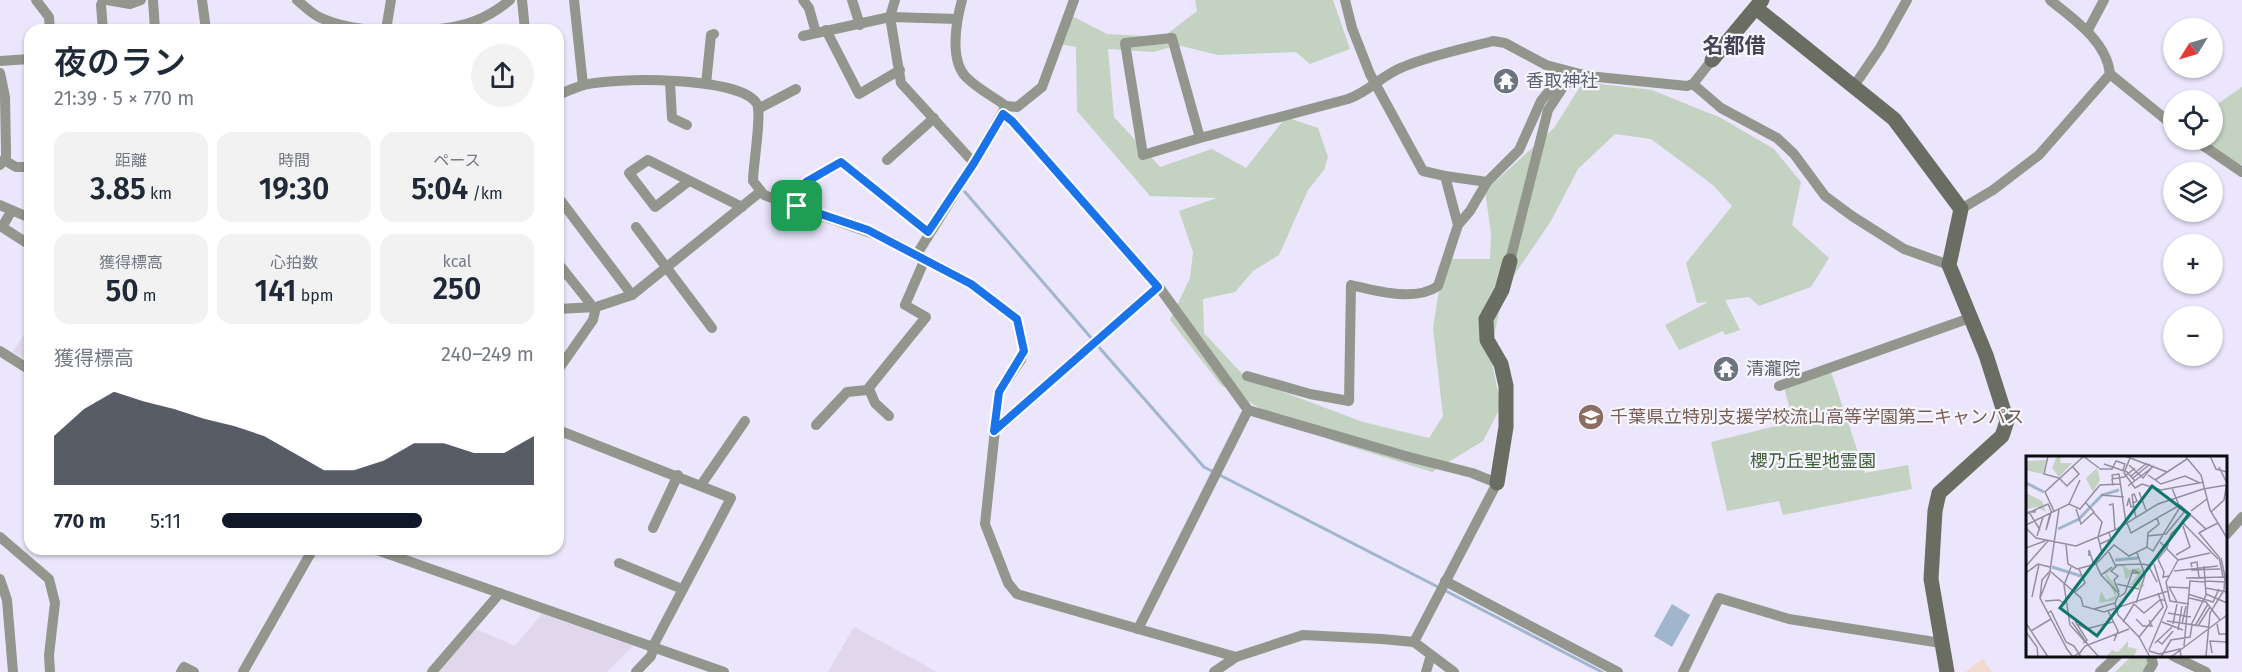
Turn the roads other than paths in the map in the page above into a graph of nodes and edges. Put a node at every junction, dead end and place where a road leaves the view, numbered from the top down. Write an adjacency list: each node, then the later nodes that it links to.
1 (36, 0): 23 (street)
2 (105, 0): 3 (street); 24 (street)
3 (141, 0)
4 (153, 0): 25 (street)
5 (202, 0): 26 (street)
6 (297, 0): 27 (street)
7 (391, 0): 28 (street)
8 (510, 0): 29 (street)
9 (522, 0): 30 (street)
10 (574, 0): 48 (street)
11 (803, 0): 33 (street)
12 (852, 0): 31 (street)
13 (895, 0): 21 (street)
14 (962, 0): 22 (street)
15 (1074, 0): 53 (street)
16 (1345, 0): 45 (street)
17 (1907, 0): 49 (street)
18 (2050, 0): 32 (street)
19 (2104, 0): 32 (street)
20 (1755, 3): 37 (street); 49 (street)
21 (890, 17): 22 (street); 31 (street); 39 (street)
22 (957, 19): 53 (street)
23 (50, 24)
24 (103, 24)
25 (155, 24)
26 (205, 24)
27 (340, 24)
28 (387, 24)
29 (477, 24)
30 (524, 24)
31 (860, 25): 33 (street)
32 (2088, 30): 41 (street)
33 (821, 32): 35 (street); 39 (street)
34 (714, 34): 44 (street)
35 (803, 36)
36 (24, 59): 38 (street)
37 (1712, 60): 47 (street)
38 (0, 61)
39 (900, 70): 55 (street)
40 (0, 73): 60 (street)
41 (2110, 74): 54 (street); 72 (street)
42 (1588, 76): 45 (street); 46 (street); 47 (street)
43 (670, 82): 44 (street); 48 (street); 56 (street)
44 (706, 84): 52 (street)
45 (1377, 84): 57 (street); 64 (street)
46 (1565, 84): 66 (street); 80 (street)
47 (1694, 84): 81 (street)
48 (583, 85): 51 (street)
49 (1854, 86): 72 (street)
50 (796, 89): 52 (street)
51 (564, 93)
52 (758, 109): 67 (street)
53 (1004, 110): 61 (street); 84 (street)
54 (2163, 117)
55 (934, 118): 59 (street); 61 (street)
56 (687, 126)
57 (1200, 138): 57 (street)
58 (2210, 150): 63 (street)
59 (887, 160)
60 (2, 162): 62 (street)
61 (974, 163): 77 (street)
62 (24, 167)
63 (2242, 171)
64 (1444, 176): 66 (street); 75 (street)
65 (689, 181): 65 (street); 71 (street)
66 (1487, 182): 75 (street)
67 (760, 192): 70 (street); 71 (street)
68 (0, 205): 73 (street)
69 (564, 205): 85 (street)
70 (797, 206): 77 (street); 79 (street)
71 (742, 207): 82 (street)
72 (1961, 208): 81 (street)
73 (11, 212): 74 (street); 78 (street)
74 (24, 216)
75 (1458, 225): 93 (street)
76 (636, 227): 82 (street)
77 (928, 232): 79 (street)
78 (24, 241)
79 (921, 256): 95 (street); 100 (street)
80 (1510, 261): 103 (street)
81 (1949, 265): 88 (street)
82 (668, 269): 85 (street); 89 (street)
83 (564, 270): 86 (street)
84 (1158, 287): 96 (street); 100 (street)
85 (632, 295): 86 (street)
86 (594, 307): 87 (street); 91 (street)
87 (564, 309)
88 (1970, 318): 94 (street); 118 (street)
89 (712, 328)
90 (0, 351): 92 (street)
91 (564, 361)
92 (24, 366)
93 (1247, 376)
94 (1779, 386)
95 (868, 388): 97 (street); 99 (street)
96 (1248, 410): 103 (street); 116 (street)
97 (889, 416)
98 (745, 421): 104 (street)
99 (816, 425)
100 (994, 431): 116 (street)
101 (564, 432): 102 (street)
102 (678, 475): 104 (street); 106 (street)
103 (1497, 483): 113 (street)
104 (702, 485): 114 (street)
105 (2241, 520): 107 (street)
106 (653, 528)
107 (2227, 535)
108 (0, 537): 127 (street)
109 (310, 555): 130 (street)
110 (391, 555): 115 (street)
111 (619, 563): 114 (street)
112 (0, 579): 126 (street)
113 (1442, 587): 117 (street); 137 (street)
114 (682, 589): 119 (street)
115 (500, 593): 119 (street); 131 (street)
116 (1138, 629): 121 (street)
117 (1414, 642): 120 (street); 121 (street)
118 (1941, 643): 138 (street); 139 (street)
119 (653, 648): 132 (street); 133 (street)
120 (1431, 655): 135 (street); 136 (street)
121 (1236, 657): 134 (street)
122 (2116, 657): 140 (street)
123 (2151, 657): 141 (street)
124 (2175, 657): 142 (street)
125 (0, 665): 126 (street)
126 (13, 669)
127 (50, 672)
128 (181, 672): 129 (street)
129 (194, 672)
130 (243, 672)
131 (432, 672)
132 (636, 672)
133 (724, 672)
134 (1214, 672)
135 (1426, 672)
136 (1454, 672)
137 (1618, 672)
138 (1683, 672)
139 (1947, 672)
140 (2100, 672)
141 (2148, 672)
142 (2206, 672)

